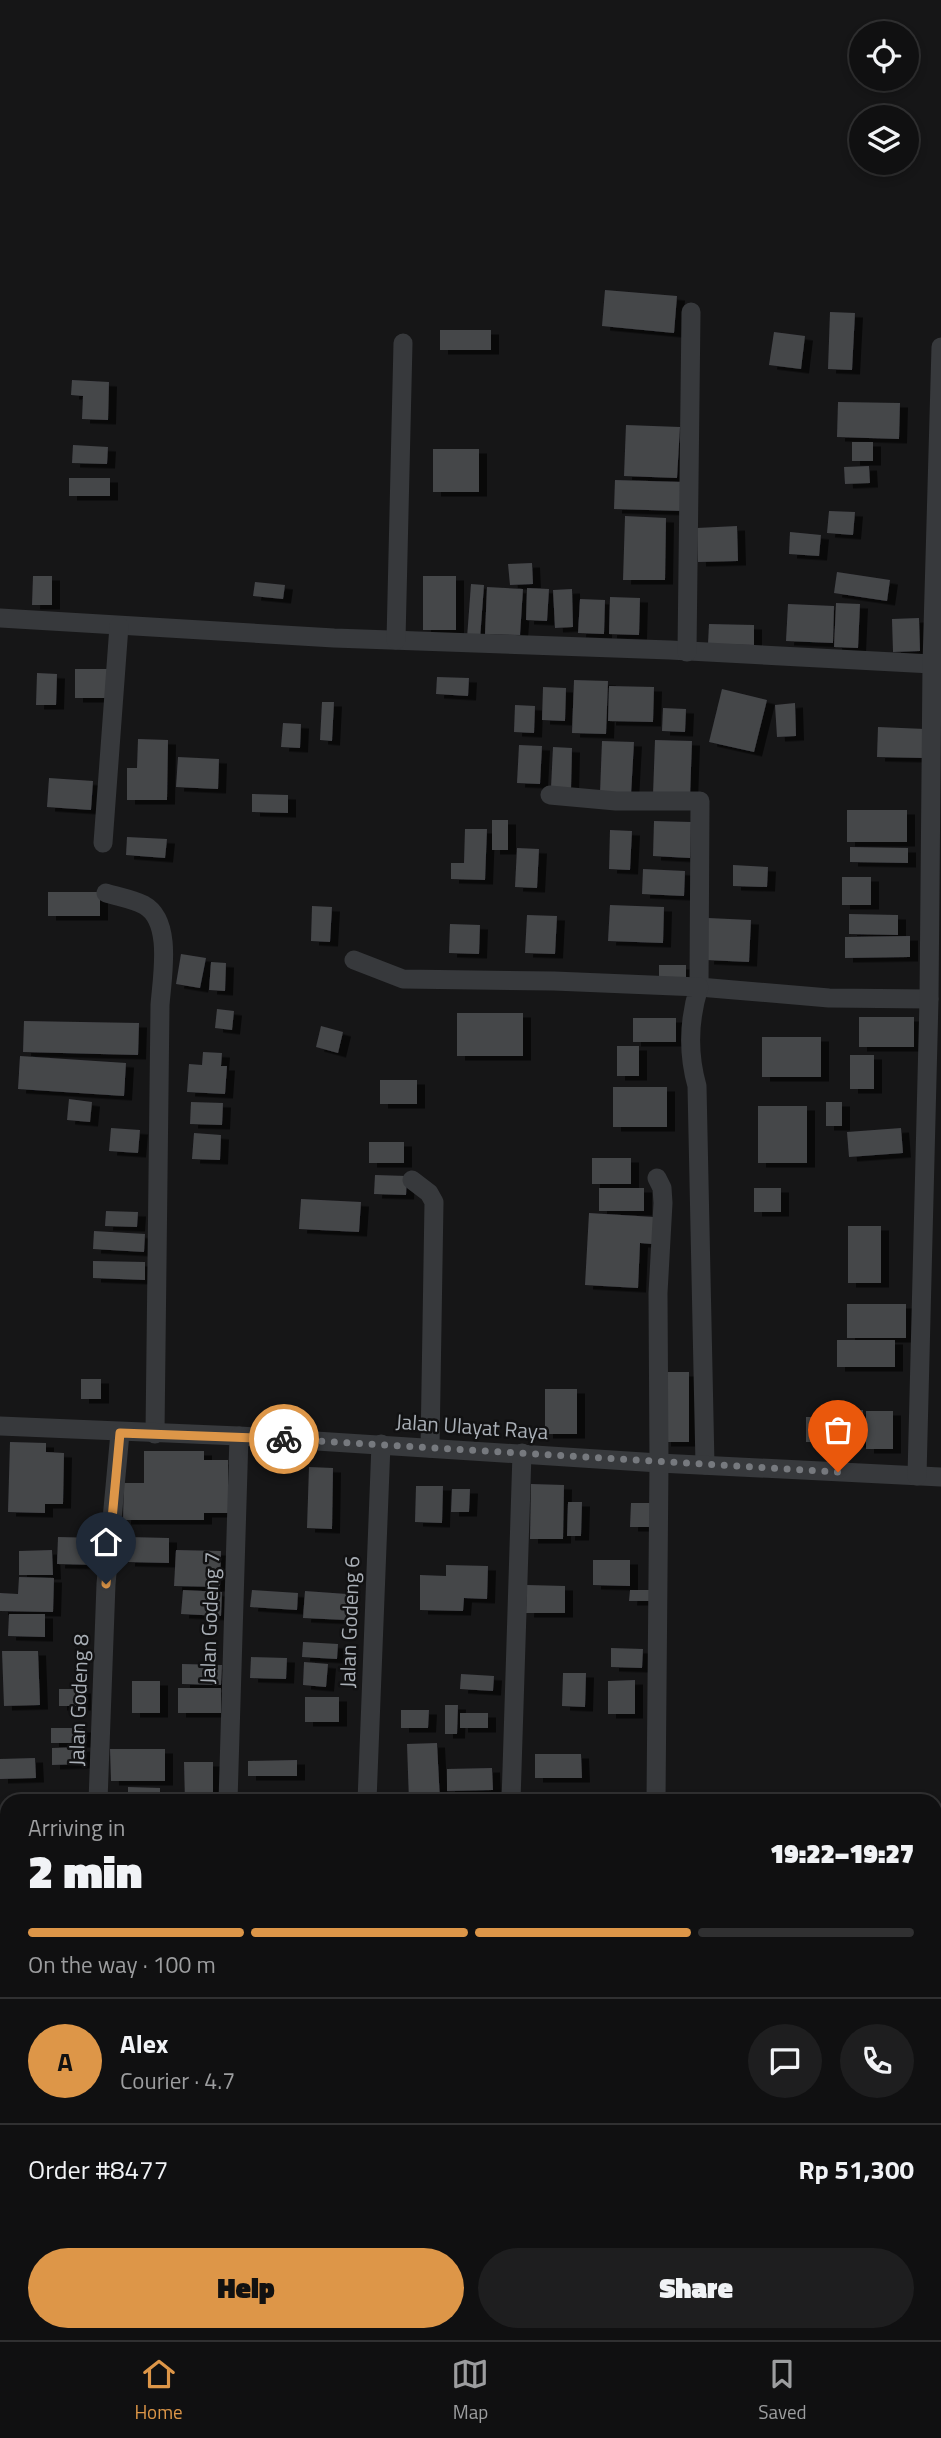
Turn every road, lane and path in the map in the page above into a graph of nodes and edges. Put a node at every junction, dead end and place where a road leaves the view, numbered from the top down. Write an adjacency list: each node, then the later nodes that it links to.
1 (691, 312): 7 (street)
2 (404, 343): 6 (street)
3 (941, 347): 8 (street)
4 (0, 618): 5 (street)
5 (119, 626): 6 (street); 10 (street)
6 (396, 640): 7 (street)
7 (687, 652): 8 (street)
8 (932, 664): 12 (street)
9 (550, 794): 14 (street)
10 (103, 842)
11 (106, 893): 20 (street)
12 (936, 911): 15 (street)
13 (354, 960): 14 (street)
14 (699, 987): 15 (street); 26 (street)
15 (929, 999): 27 (street)
16 (657, 1178): 25 (street)
17 (412, 1180): 23 (street)
18 (0, 1426): 19 (street, Jalan Ulayat Raya)
19 (120, 1433): 20 (street, Jalan Ulayat Raya); 29 (street, Jalan Godeng 8)
20 (155, 1434): 21 (street, Jalan Ulayat Raya)
21 (239, 1436): 22 (street, Jalan Ulayat Raya); 30 (street, Jalan Godeng 7)
22 (381, 1444): 23 (street, Jalan Ulayat Raya); 31 (street, Jalan Godeng 6)
23 (430, 1448): 24 (street, Jalan Ulayat Raya)
24 (522, 1454): 25 (street, Jalan Ulayat Raya); 32 (street)
25 (659, 1463): 26 (street, Jalan Ulayat Raya); 33 (street)
26 (705, 1465): 27 (street, Jalan Ulayat Raya)
27 (917, 1476): 28 (street, Jalan Ulayat Raya)
28 (941, 1477)
29 (98, 1794)
30 (228, 1794)
31 (367, 1794)
32 (511, 1794)
33 (656, 1794)

